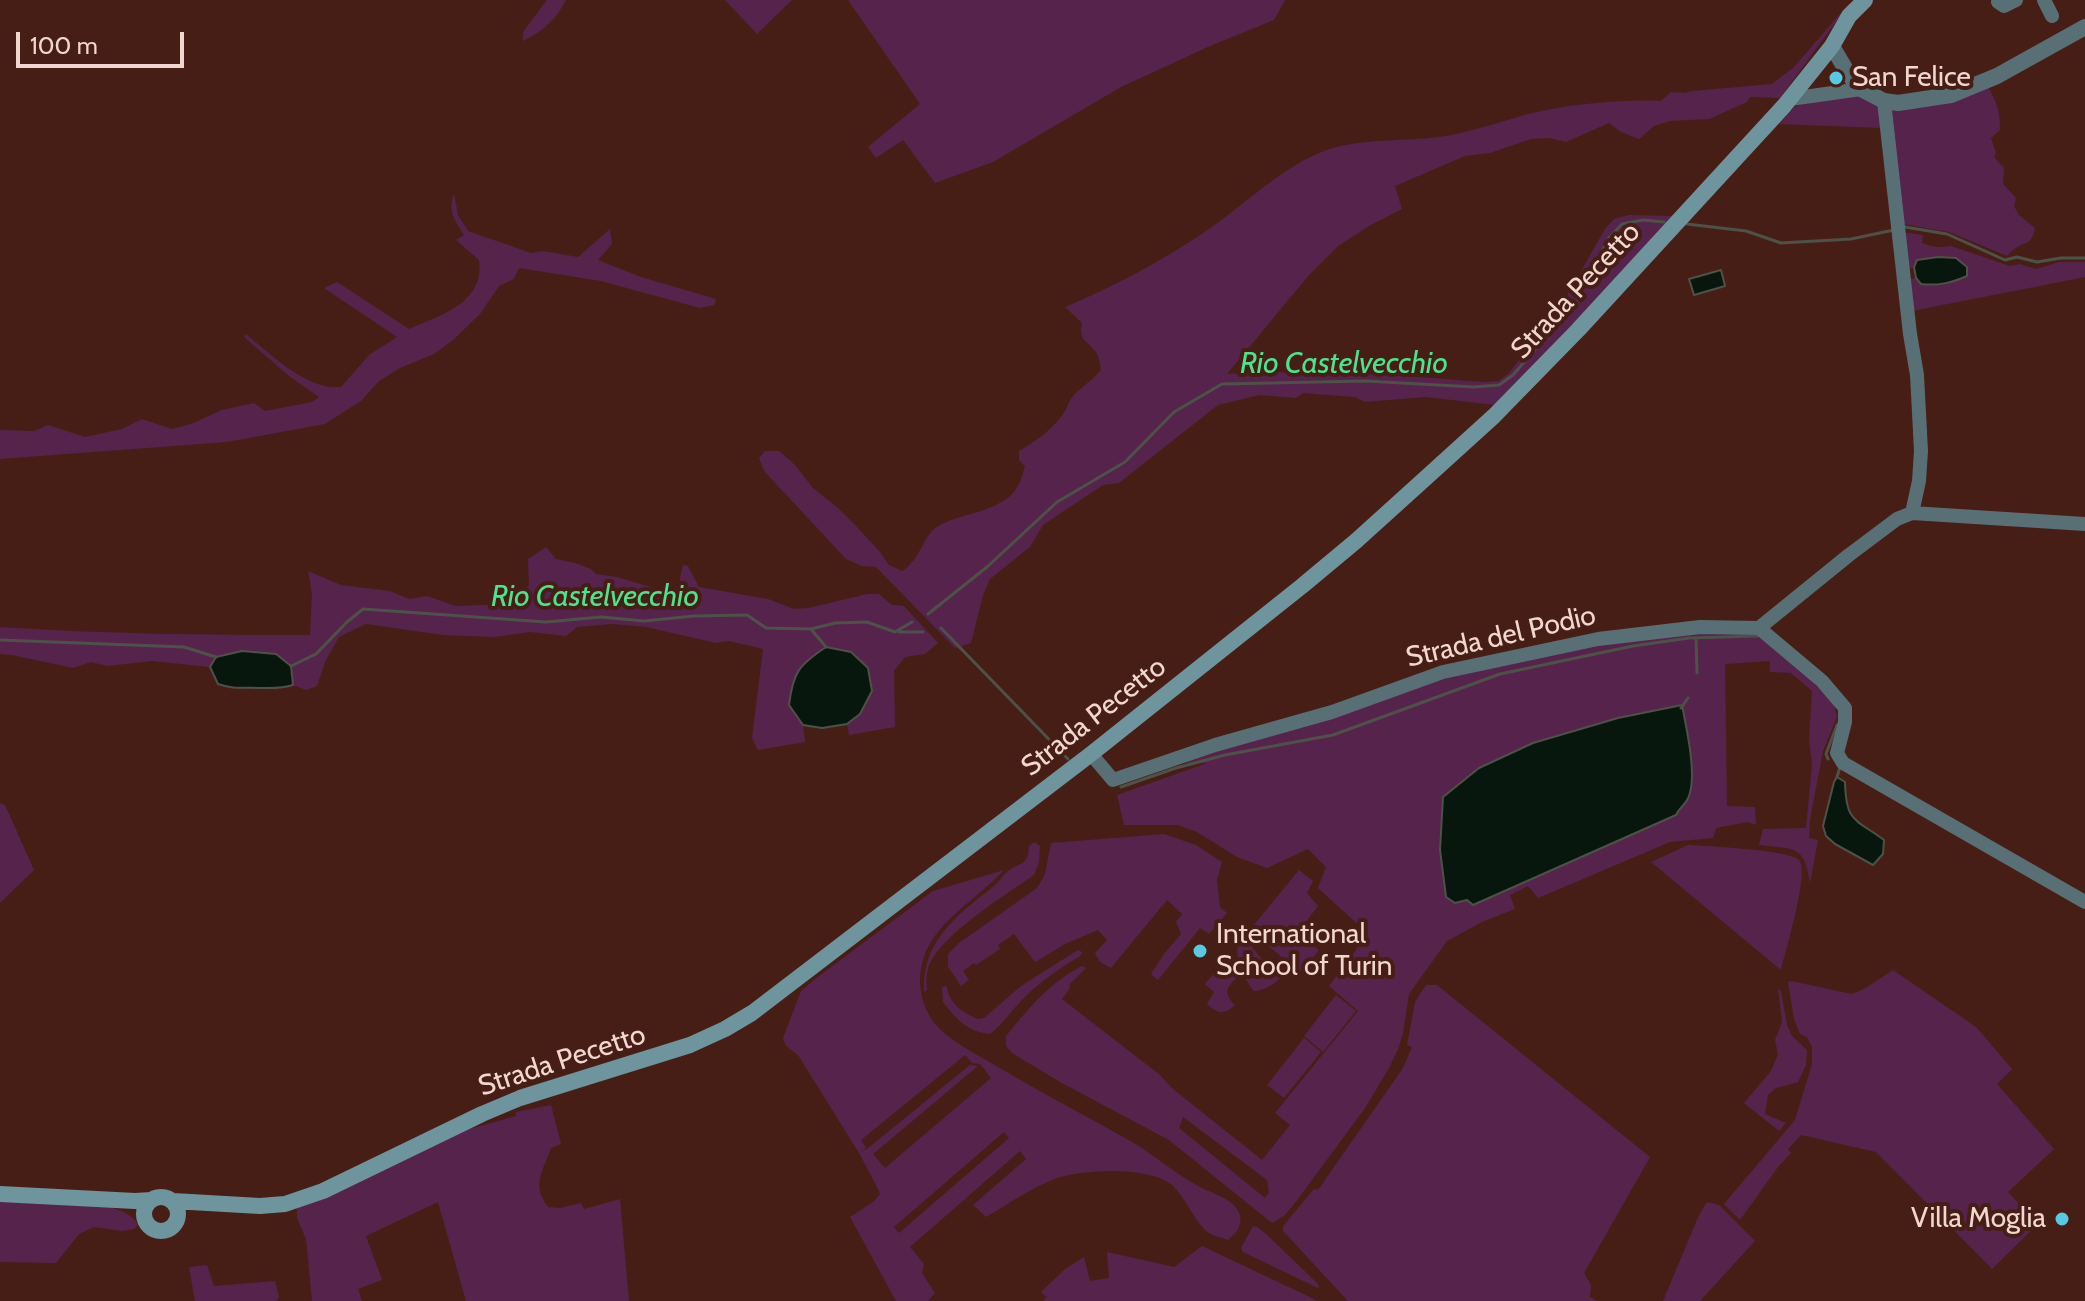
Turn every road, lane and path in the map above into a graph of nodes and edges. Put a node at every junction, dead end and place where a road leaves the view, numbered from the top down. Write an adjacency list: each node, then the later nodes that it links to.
1 (1865, 0): 7 (main road, Strada Pecetto)
2 (2016, 0): 4 (street)
3 (2044, 0): 6 (street)
4 (1998, 2)
5 (2085, 27): 6 (street)
6 (2058, 28): 10 (street)
7 (1832, 46): 8 (street); 9 (main road, Strada Pecetto)
8 (1861, 89): 9 (street); 10 (street)
9 (1790, 99): 14 (main road, Strada Pecetto)
10 (1884, 101): 11 (street)
11 (1912, 513): 12 (street); 13 (street)
12 (2085, 524)
13 (1759, 628): 14 (street, Strada del Podio); 15 (street)
14 (1091, 754): 20 (main road, Strada Pecetto)
15 (2085, 902)
16 (0, 1194): 17 (main road, Strada Pecetto)
17 (101, 1198): 18 (main road, Strada Pecetto); 21 (main road, Strada Pecetto)
18 (152, 1200): 19 (main road, Strada Pecetto); 21 (main road)
19 (173, 1201): 20 (main road, Strada Pecetto); 22 (main road)
20 (219, 1204): 22 (main road, Strada Pecetto)
21 (145, 1219): 22 (main road, Strada Pecetto)
22 (177, 1221)

